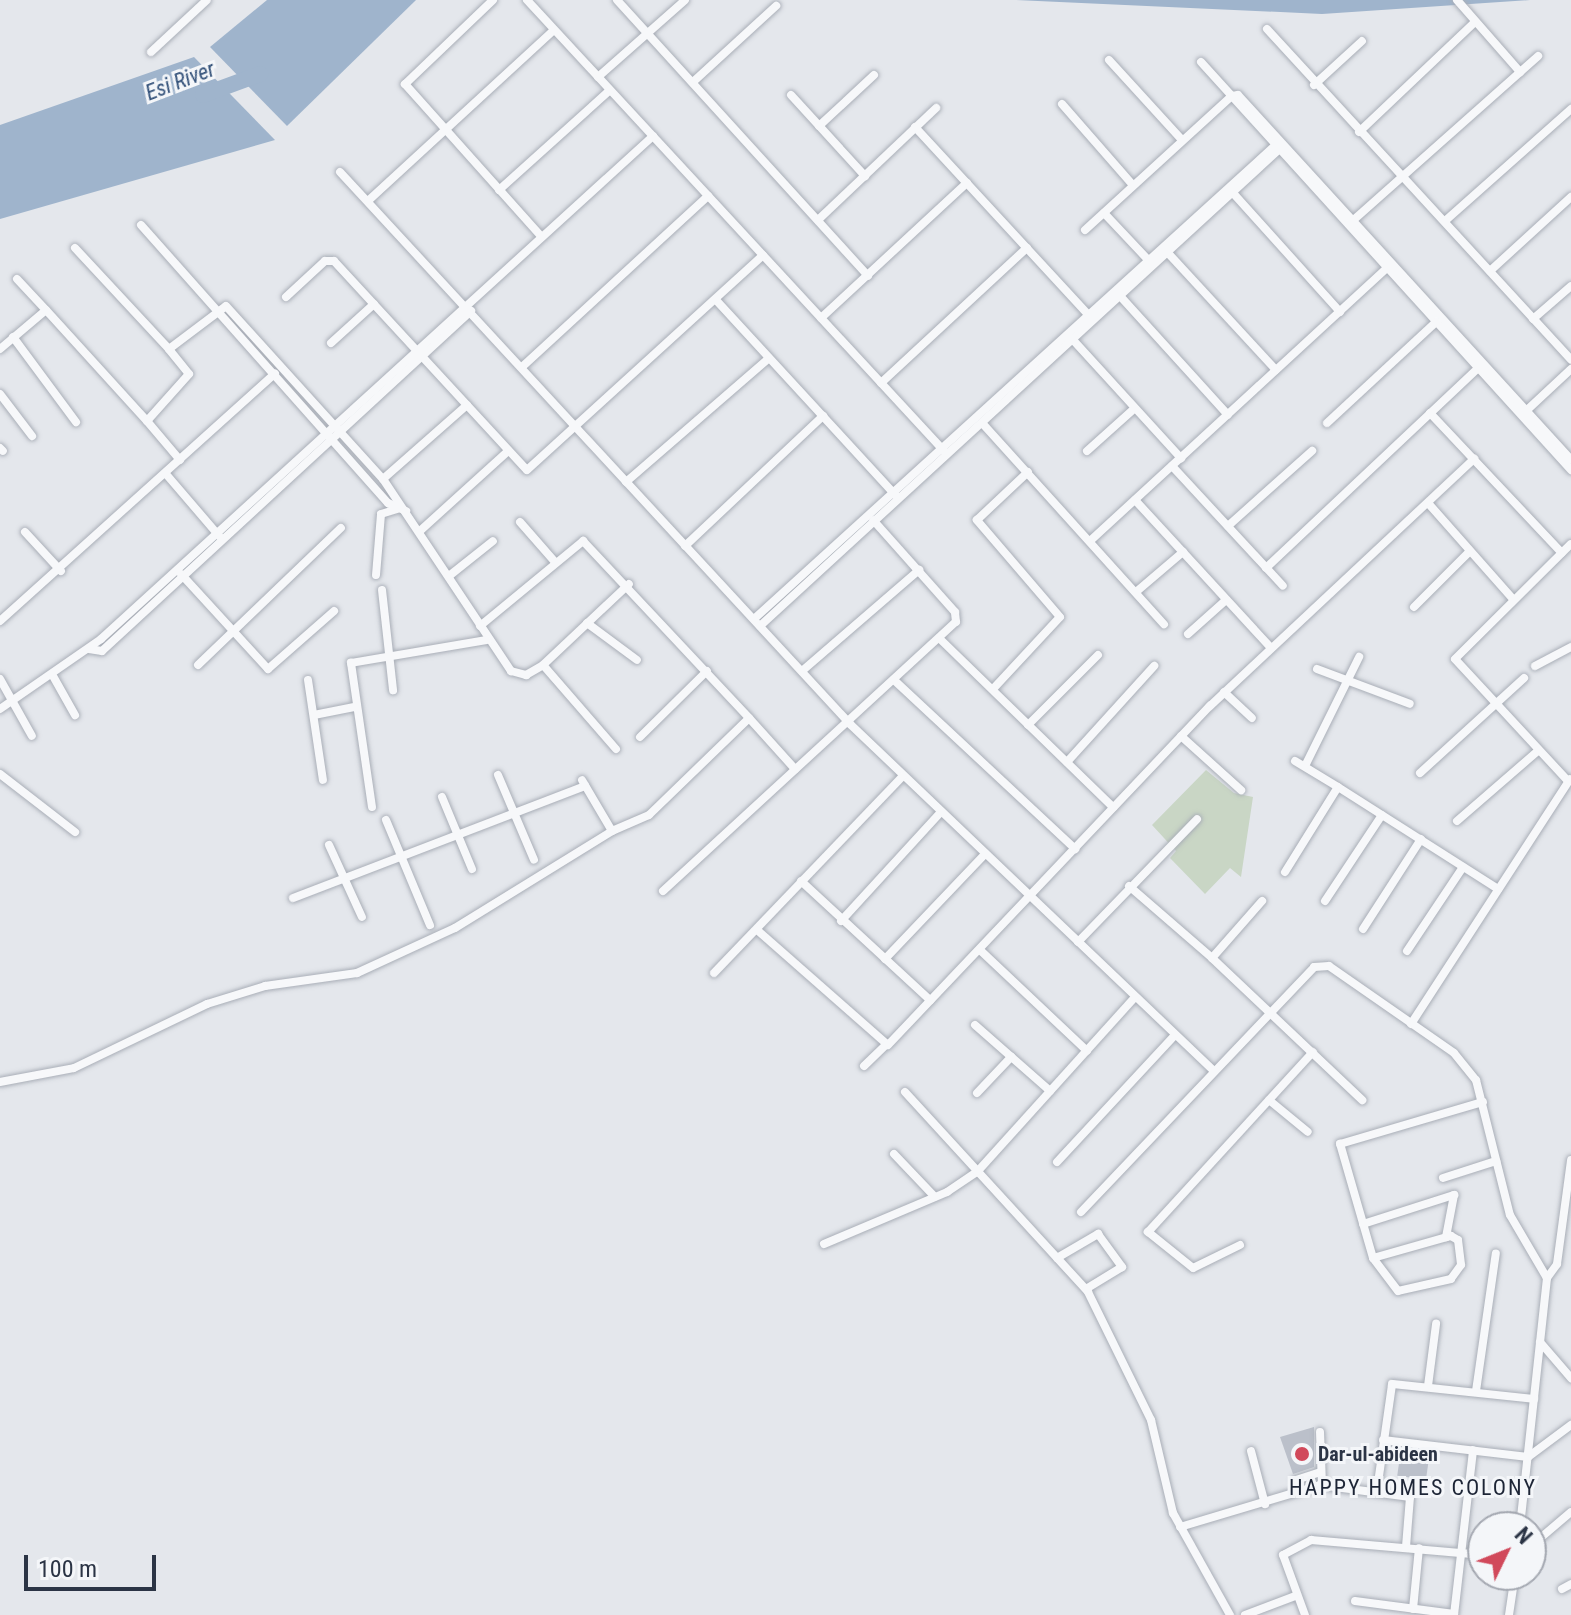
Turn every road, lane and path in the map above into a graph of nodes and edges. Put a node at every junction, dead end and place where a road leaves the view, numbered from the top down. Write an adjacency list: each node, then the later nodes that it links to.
1 (207, 0): 13 (street)
2 (493, 0): 30 (street)
3 (527, 0): 10 (street)
4 (617, 0): 11 (street)
5 (685, 0): 11 (street)
6 (1460, 4): 8 (street)
7 (776, 6): 20 (street)
8 (1475, 22): 17 (street); 31 (street)
9 (1267, 29): 21 (street)
10 (554, 30): 19 (street); 30 (street)
11 (648, 33): 19 (street); 20 (street)
12 (1362, 41): 21 (street)
13 (151, 52)
14 (1538, 56): 17 (street)
15 (1109, 60): 33 (street)
16 (1201, 62): 24 (street)
17 (1520, 72): 37 (street)
18 (874, 75): 28 (street)
19 (598, 77): 22 (street)
20 (693, 82): 46 (street)
21 (1314, 85): 31 (street)
22 (610, 90): 32 (street); 40 (street)
23 (791, 95): 28 (street)
24 (1232, 96): 33 (street); 34 (street)
25 (1062, 104): 39 (street)
26 (936, 108): 29 (street)
27 (1569, 115): 47 (street)
28 (819, 126): 36 (street)
29 (915, 127): 36 (street); 38 (street)
30 (444, 128): 40 (street); 44 (street)
31 (1359, 132): 37 (street)
32 (653, 136): 42 (street); 51 (street)
33 (1182, 140): 39 (street)
34 (1278, 146): 41 (street); 48 (street); 56 (street)
35 (340, 172): 44 (street)
36 (865, 176): 46 (street)
37 (1402, 176): 47 (street); 48 (street)
38 (967, 183): 53 (street); 59 (street)
39 (1133, 185): 45 (street)
40 (499, 190): 51 (street)
41 (1233, 193): 54 (street); 69 (street)
42 (708, 196): 55 (street); 83 (street)
43 (1571, 197): 58 (street)
44 (369, 200): 66 (street)
45 (1104, 213): 50 (street); 56 (street)
46 (818, 220): 59 (street)
47 (1445, 221): 58 (street)
48 (1349, 224): 57 (street); 92 (street)
49 (141, 225): 68 (street)
50 (1085, 230)
51 (542, 237): 66 (street)
52 (75, 248): 78 (street)
53 (1027, 248): 71 (street); 88 (street)
54 (1168, 253): 63 (street); 86 (street)
55 (763, 255): 64 (street); 70 (street)
56 (1149, 261): 71 (street)
57 (1386, 269): 69 (street); 73 (street)
58 (1490, 271): 72 (street)
59 (868, 276): 70 (street)
60 (17, 279): 67 (street)
61 (1571, 286): 72 (street)
62 (286, 297): 65 (street)
63 (1121, 297): 71 (street); 94 (street)
64 (716, 300): 80 (street); 100 (street)
65 (374, 304): 76 (street); 79 (street)
66 (468, 308): 79 (street); 83 (street)
67 (46, 310): 74 (street); 96 (street)
68 (218, 312): 78 (street); 82 (street); 87 (street)
69 (1340, 312): 86 (street)
70 (821, 318): 88 (street)
71 (1092, 319): 75 (street); 107 (street)
72 (1533, 319): 81 (street)
73 (1436, 322): 84 (street); 98 (street)
74 (13, 337): 77 (street); 97 (street)
75 (1074, 341): 91 (street); 99 (street)
76 (331, 343)
77 (0, 349)
78 (169, 349): 96 (street)
79 (420, 353): 90 (street); 101 (street)
80 (769, 358): 95 (street); 117 (street)
81 (1571, 360)
82 (281, 367): 87 (street); 101 (street)
83 (522, 367): 100 (street)
84 (1478, 368): 93 (street); 113 (street)
85 (1571, 369): 92 (street)
86 (1276, 370): 94 (street)
87 (272, 376): 103 (street); 110 (street)
88 (881, 383): 107 (street)
89 (0, 394): 102 (street)
90 (467, 405): 104 (street); 116 (street)
91 (1135, 408): 105 (street); 108 (street)
92 (1526, 411): 111 (street)
93 (1430, 413): 109 (street); 137 (street)
94 (1228, 415): 108 (street)
95 (823, 416): 118 (street); 132 (street)
96 (147, 421): 110 (street)
97 (76, 422)
98 (1327, 423)
99 (983, 424): 107 (street); 114 (street)
100 (574, 426): 104 (street); 117 (street)
101 (337, 428): 103 (street); 116 (street)
102 (32, 436)
103 (329, 436): 121 (street); 128 (street)
104 (508, 451): 126 (street)
105 (1087, 451)
106 (1312, 451): 124 (street)
107 (946, 453): 118 (street)
108 (1181, 458): 112 (street)
109 (1474, 459): 120 (street); 135 (street)
110 (180, 460): 115 (street)
111 (1571, 460)
112 (1172, 466): 119 (street); 124 (street)
113 (1571, 470)
114 (1028, 472): 130 (street); 179 (street)
115 (166, 474): 128 (street); 139 (street)
116 (383, 479): 121 (street)
117 (626, 482): 132 (street)
118 (897, 497): 122 (street)
119 (1135, 500): 130 (street); 133 (street)
120 (1428, 503): 134 (street); 160 (street)
121 (402, 510): 126 (street); 141 (street)
122 (873, 519): 138 (street); 152 (street)
123 (520, 522): 136 (street)
124 (1228, 526): 137 (street)
125 (341, 528): 156 (street)
126 (421, 530): 142 (street)
127 (25, 532): 139 (street)
128 (220, 537): 140 (street)
129 (493, 541): 142 (street)
130 (1090, 541): 146 (street)
131 (1571, 544): 135 (street)
132 (685, 546): 152 (street)
133 (1183, 552): 146 (street); 148 (street)
134 (1469, 552): 147 (street); 149 (street)
135 (1562, 553): 147 (street)
136 (555, 562): 143 (street); 155 (street)
137 (1266, 568): 144 (street)
138 (919, 570): 158 (street); 172 (street)
139 (61, 571): 151 (street)
140 (181, 574): 156 (street); 173 (street)
141 (376, 575)
142 (449, 576): 155 (street)
143 (629, 584): 153 (street); 171 (street)
144 (1283, 586)
145 (382, 590): 163 (street)
146 (1136, 592): 154 (street)
147 (1513, 599): 183 (street)
148 (1226, 600): 157 (street); 160 (street)
149 (1414, 607)
150 (334, 611): 156 (street)
151 (1, 620)
152 (757, 622): 172 (street)
153 (587, 623): 165 (street); 167 (street)
154 (1164, 624)
155 (480, 626): 159 (street)
156 (232, 633): 166 (street)
157 (1188, 634)
158 (939, 638): 177 (street); 179 (street)
159 (487, 640): 163 (street); 167 (street)
160 (1270, 647): 181 (street)
161 (1571, 647): 169 (street)
162 (1098, 655): 192 (street)
163 (389, 656): 180 (street); 185 (street)
164 (1359, 657): 178 (street)
165 (637, 660)
166 (198, 665)
167 (543, 665): 196 (street)
168 (1154, 666): 199 (street)
169 (1535, 666)
170 (1317, 669): 178 (street)
171 (707, 671): 189 (street); 195 (street)
172 (802, 671): 191 (street)
173 (53, 676): 182 (street); 187 (street)
174 (1524, 678): 183 (street)
175 (0, 679): 182 (street)
176 (308, 680): 188 (street)
177 (894, 680): 191 (street); 224 (street)
178 (1347, 681): 184 (street); 200 (street)
179 (993, 689): 192 (street)
180 (393, 690)
181 (1224, 692): 190 (street); 194 (street)
182 (12, 702): 186 (street); 193 (street)
183 (1493, 702): 197 (street); 202 (street)
184 (1410, 704)
185 (354, 707): 188 (street); 211 (street)
186 (0, 709)
187 (75, 715)
188 (314, 715): 206 (street)
189 (749, 718): 201 (street); 219 (street)
190 (1252, 718)
191 (850, 724): 201 (street); 205 (street)
192 (1028, 725): 199 (street)
193 (32, 736)
194 (1181, 736): 209 (street); 212 (street)
195 (640, 737)
196 (616, 749)
197 (1539, 750): 207 (street); 218 (street)
198 (1295, 761): 200 (street)
199 (1067, 762): 212 (street)
200 (1305, 766): 208 (street)
201 (795, 769): 235 (street)
202 (1420, 773)
203 (498, 775): 213 (street)
204 (1, 777): 220 (street)
205 (902, 777): 214 (street); 232 (street)
206 (323, 780)
207 (1570, 780): 234 (street)
208 (1338, 787): 215 (street); 230 (street)
209 (1241, 790)
210 (442, 797): 221 (street)
211 (372, 807)
212 (1113, 807): 224 (street)
213 (514, 813): 219 (street); 221 (street); 227 (street)
214 (940, 813): 225 (street); 241 (street)
215 (1382, 815): 222 (street); 239 (street)
216 (1197, 819): 233 (street)
217 (386, 820): 226 (street)
218 (1457, 821)
219 (612, 831): 263 (street)
220 (75, 832)
221 (457, 835): 226 (street); 229 (street)
222 (1421, 839): 228 (street); 243 (street)
223 (329, 845): 231 (street)
224 (1075, 849): 236 (street)
225 (984, 855): 236 (street); 249 (street)
226 (402, 857): 231 (street); 242 (street)
227 (534, 860)
228 (1463, 867): 234 (street); 247 (street)
229 (472, 869)
230 (1285, 872)
231 (345, 879): 237 (street); 240 (street)
232 (801, 881): 241 (street); 244 (street)
233 (1129, 886): 245 (street); 248 (street)
234 (1498, 889): 254 (street)
235 (663, 891)
236 (1033, 896): 245 (street); 246 (street)
237 (293, 898)
238 (1262, 901): 248 (street)
239 (1325, 901)
240 (362, 917)
241 (841, 921): 249 (street)
242 (430, 925)
243 (1363, 929)
244 (757, 930): 250 (street); 257 (street)
245 (1078, 942): 251 (street)
246 (980, 950): 252 (street); 258 (street)
247 (1407, 951)
248 (1212, 958): 253 (street)
249 (885, 959): 252 (street)
250 (714, 973)
251 (1135, 997): 256 (street); 258 (street)
252 (930, 1000): 257 (street)
253 (1270, 1011): 254 (street); 259 (street); 262 (street)
254 (1411, 1024): 269 (street)
255 (975, 1025): 260 (street)
256 (1175, 1035): 262 (street); 274 (street)
257 (885, 1046): 261 (street)
258 (1087, 1051): 264 (street)
259 (1313, 1052): 267 (street); 268 (street)
260 (1011, 1057): 264 (street); 266 (street)
261 (864, 1066)
262 (1214, 1071): 278 (street)
263 (0, 1082)
264 (1050, 1091): 275 (street)
265 (905, 1092): 275 (street)
266 (977, 1093)
267 (1269, 1100): 270 (street); 282 (street)
268 (1362, 1100)
269 (1483, 1102): 273 (street); 279 (street)
270 (1308, 1132)
271 (894, 1154): 277 (street)
272 (1571, 1160): 286 (street)
273 (1496, 1161): 276 (street); 286 (street)
274 (1057, 1162)
275 (977, 1172): 277 (street); 284 (street)
276 (1443, 1178)
277 (935, 1197): 281 (street)
278 (1081, 1212)
279 (1363, 1224): 280 (street); 285 (street)
280 (1446, 1237): 285 (street); 285 (street)
281 (824, 1244)
282 (1240, 1245)
283 (1496, 1253): 292 (street)
284 (1057, 1258): 287 (street); 287 (street)
285 (1373, 1258)
286 (1547, 1278): 289 (street)
287 (1083, 1283): 307 (street)
288 (1436, 1324): 291 (street)
289 (1540, 1342): 290 (street); 293 (street)
290 (1571, 1378)
291 (1428, 1386): 292 (street); 296 (street)
292 (1476, 1391): 293 (street)
293 (1534, 1399): 299 (street)
294 (1571, 1425): 299 (street)
295 (1320, 1432): 300 (street)
296 (1383, 1440): 297 (street); 303 (street)
297 (1473, 1450): 299 (street); 311 (street)
298 (1251, 1451): 304 (street)
299 (1528, 1457): 305 (street)
300 (1320, 1472): 301 (street); 302 (street)
301 (1296, 1480)
302 (1322, 1485): 303 (street); 304 (street)
303 (1377, 1490): 309 (street)
304 (1265, 1504): 307 (street)
305 (1522, 1511)
306 (1571, 1512): 308 (street)
307 (1180, 1527): 318 (street)
308 (1547, 1532)
309 (1406, 1547): 310 (street); 314 (street)
310 (1419, 1548): 311 (street); 316 (street)
311 (1461, 1553): 312 (street); 321 (street)
312 (1467, 1554)
313 (1511, 1591): 317 (street)
314 (1295, 1596): 319 (street); 320 (street)
315 (1355, 1601): 316 (street)
316 (1413, 1609): 321 (street)
317 (1506, 1614)
318 (1230, 1615)
319 (1245, 1615)
320 (1305, 1615)
321 (1454, 1615)

